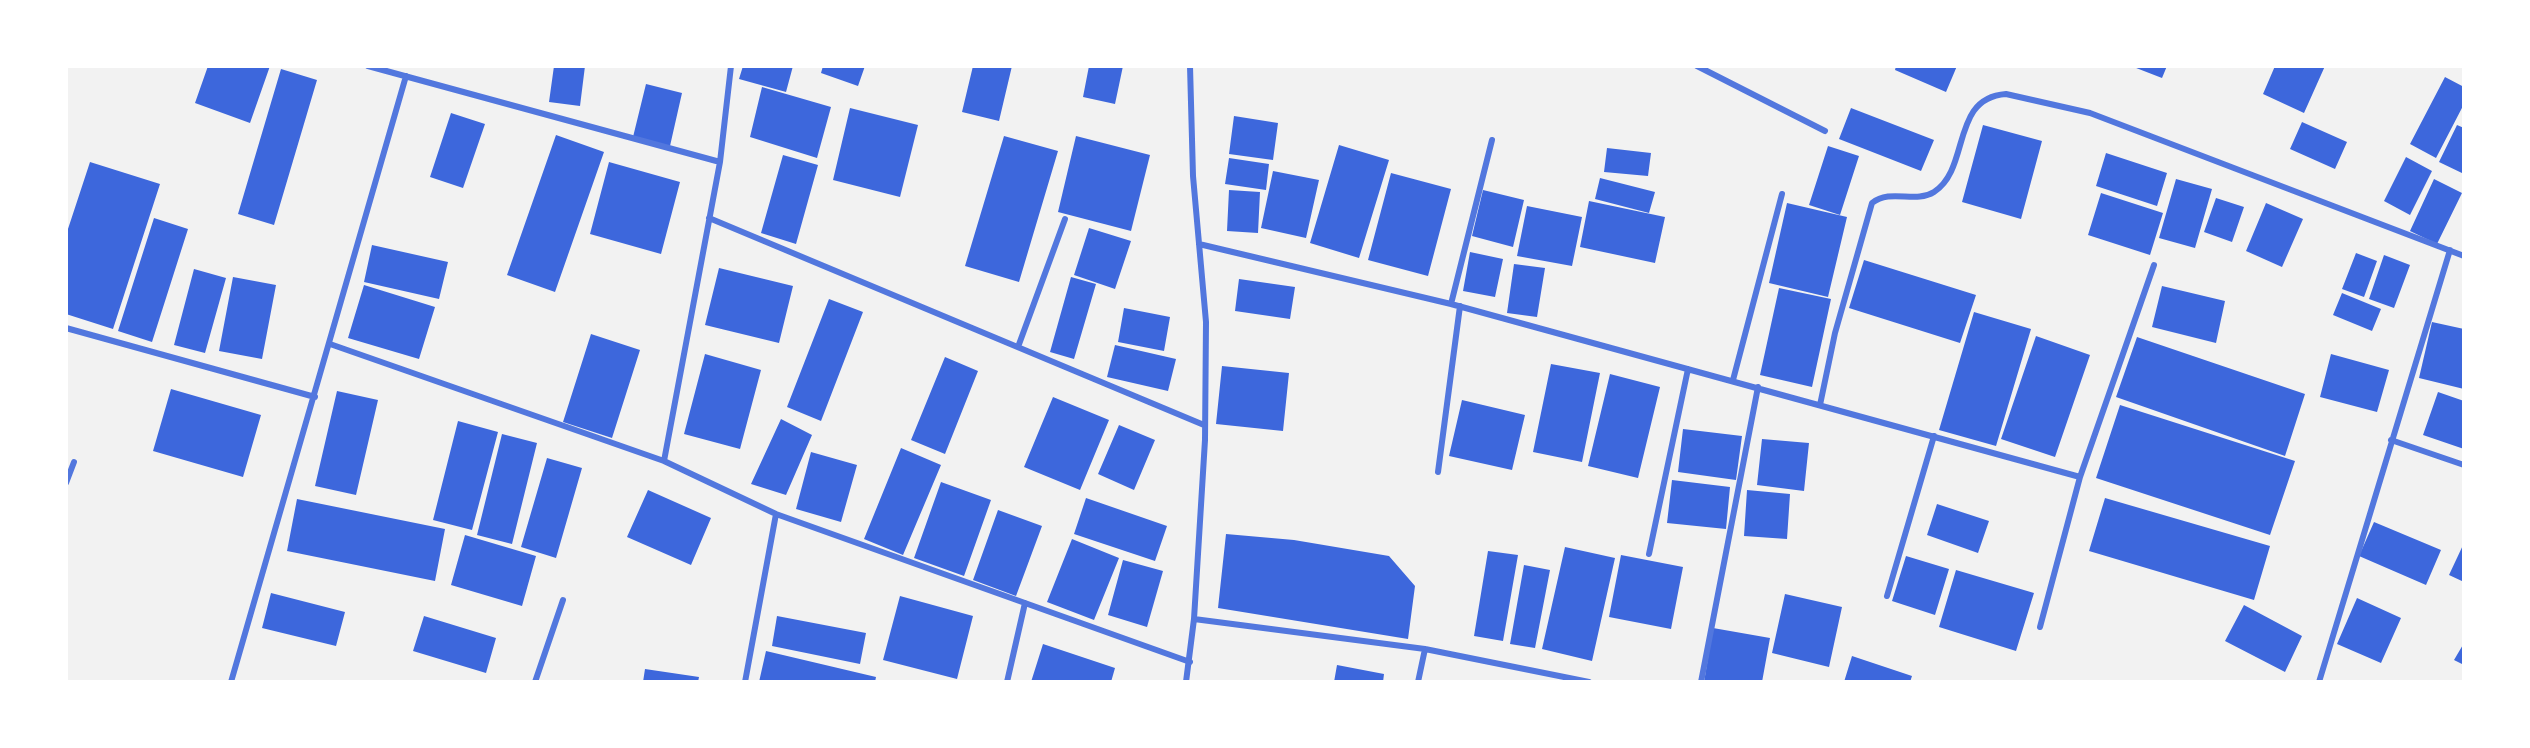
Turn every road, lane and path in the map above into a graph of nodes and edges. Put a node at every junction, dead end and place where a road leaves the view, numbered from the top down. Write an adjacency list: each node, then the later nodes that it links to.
1 (368, 66): 5 (street)
2 (731, 66): 8 (street)
3 (1190, 66): 12 (street)
4 (1697, 66): 6 (street)
5 (406, 76): 8 (street); 19 (street)
6 (1825, 131)
7 (1492, 140): 16 (street)
8 (720, 162): 10 (street)
9 (1782, 194): 22 (street)
10 (709, 218): 20 (street); 29 (street)
11 (1065, 219): 20 (street)
12 (1199, 244): 16 (street); 26 (street)
13 (2450, 250): 14 (street); 25 (street); 28 (street)
14 (2464, 256)
15 (2154, 265): 33 (street)
16 (1451, 304): 17 (street)
17 (1460, 306): 21 (street); 32 (street)
18 (66, 328): 24 (street)
19 (330, 345): 24 (street); 29 (street)
20 (1018, 347): 26 (street)
21 (1688, 369): 22 (street); 36 (street)
22 (1732, 380): 23 (street)
23 (1758, 387): 25 (street); 51 (street)
24 (315, 398): 44 (street)
25 (1820, 405): 27 (street)
26 (1204, 425): 40 (street)
27 (1934, 436): 33 (street); 37 (street)
28 (2391, 440): 31 (street); 52 (street)
29 (664, 461): 35 (street)
30 (74, 462): 34 (street)
31 (2464, 465)
32 (1438, 472)
33 (2080, 477): 41 (street)
34 (66, 483)
35 (776, 514): 39 (street); 46 (street)
36 (1649, 554)
37 (1887, 596)
38 (563, 600): 45 (street)
39 (1025, 603): 43 (street); 47 (street)
40 (1194, 619): 42 (street); 43 (street)
41 (2040, 627)
42 (1425, 649): 49 (street); 50 (street)
43 (1190, 662): 48 (street)
44 (231, 682)
45 (535, 682)
46 (745, 682)
47 (1007, 682)
48 (1186, 682)
49 (1418, 682)
50 (1589, 682)
51 (1701, 682)
52 (2319, 682)

